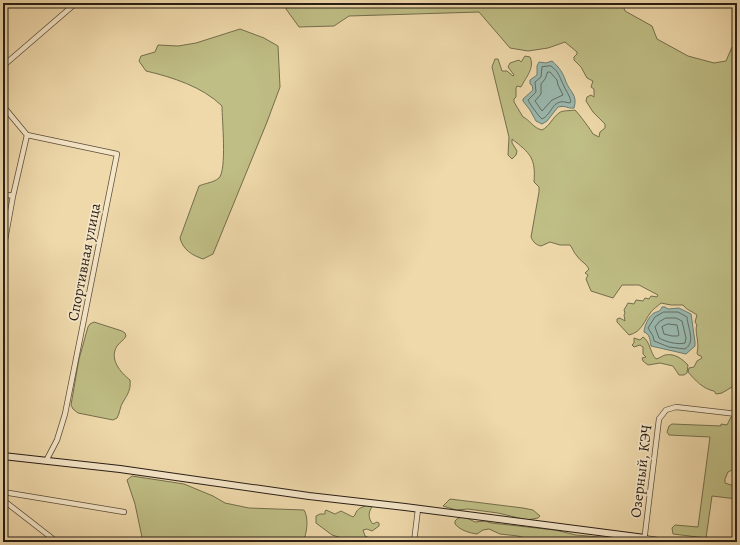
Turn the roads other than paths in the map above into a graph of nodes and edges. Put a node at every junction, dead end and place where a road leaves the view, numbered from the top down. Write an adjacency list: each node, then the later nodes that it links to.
1 (76, 3): 2 (street)
2 (3, 66)
3 (3, 106): 4 (street)
4 (27, 135): 6 (street); 10 (street, Спортивная улица)
5 (3, 194): 6 (street)
6 (13, 196): 7 (street)
7 (3, 250)
8 (737, 414): 15 (street, Озерный, КЭЧ)
9 (3, 456): 10 (street)
10 (46, 461): 13 (street)
11 (3, 492): 14 (street)
12 (3, 500): 16 (street)
13 (418, 509): 15 (street); 17 (street)
14 (124, 512)
15 (644, 540): 18 (street)
16 (57, 542)
17 (414, 542)
18 (670, 542)

